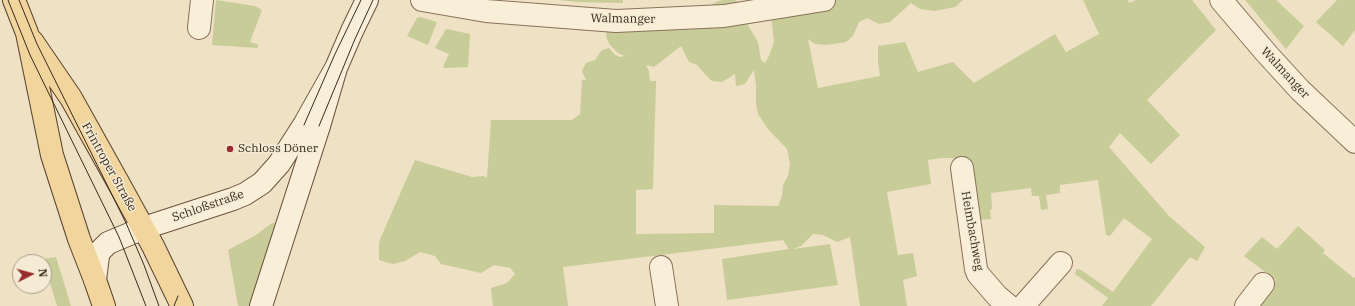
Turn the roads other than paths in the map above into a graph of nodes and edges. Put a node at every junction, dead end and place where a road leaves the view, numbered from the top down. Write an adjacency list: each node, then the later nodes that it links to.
1 (14, 0): 8 (main road, Frintroper Straße)
2 (202, 0): 7 (street)
3 (367, 0): 9 (street, Schloßstraße)
4 (422, 0): 5 (street, Walmanger)
5 (824, 0)
6 (1221, 0): 10 (street, Walmanger)
7 (199, 28)
8 (27, 33): 12 (main road, Frintroper Straße); 15 (main road, Frintroper Straße)
9 (336, 68): 12 (street, Schloßstraße); 19 (street, Schloßstraße)
10 (1355, 142)
11 (962, 168): 21 (street, Heimbachweg)
12 (144, 228): 15 (street, Schloßstraße); 18 (main road, Frintroper Straße)
13 (1061, 264): 22 (street)
14 (661, 267): 20 (street)
15 (95, 280): 17 (main road, Frintroper Straße)
16 (1263, 284): 23 (street)
17 (104, 306)
18 (182, 306)
19 (261, 306)
20 (667, 306)
21 (1009, 306)
22 (1023, 306)
23 (1246, 306)

